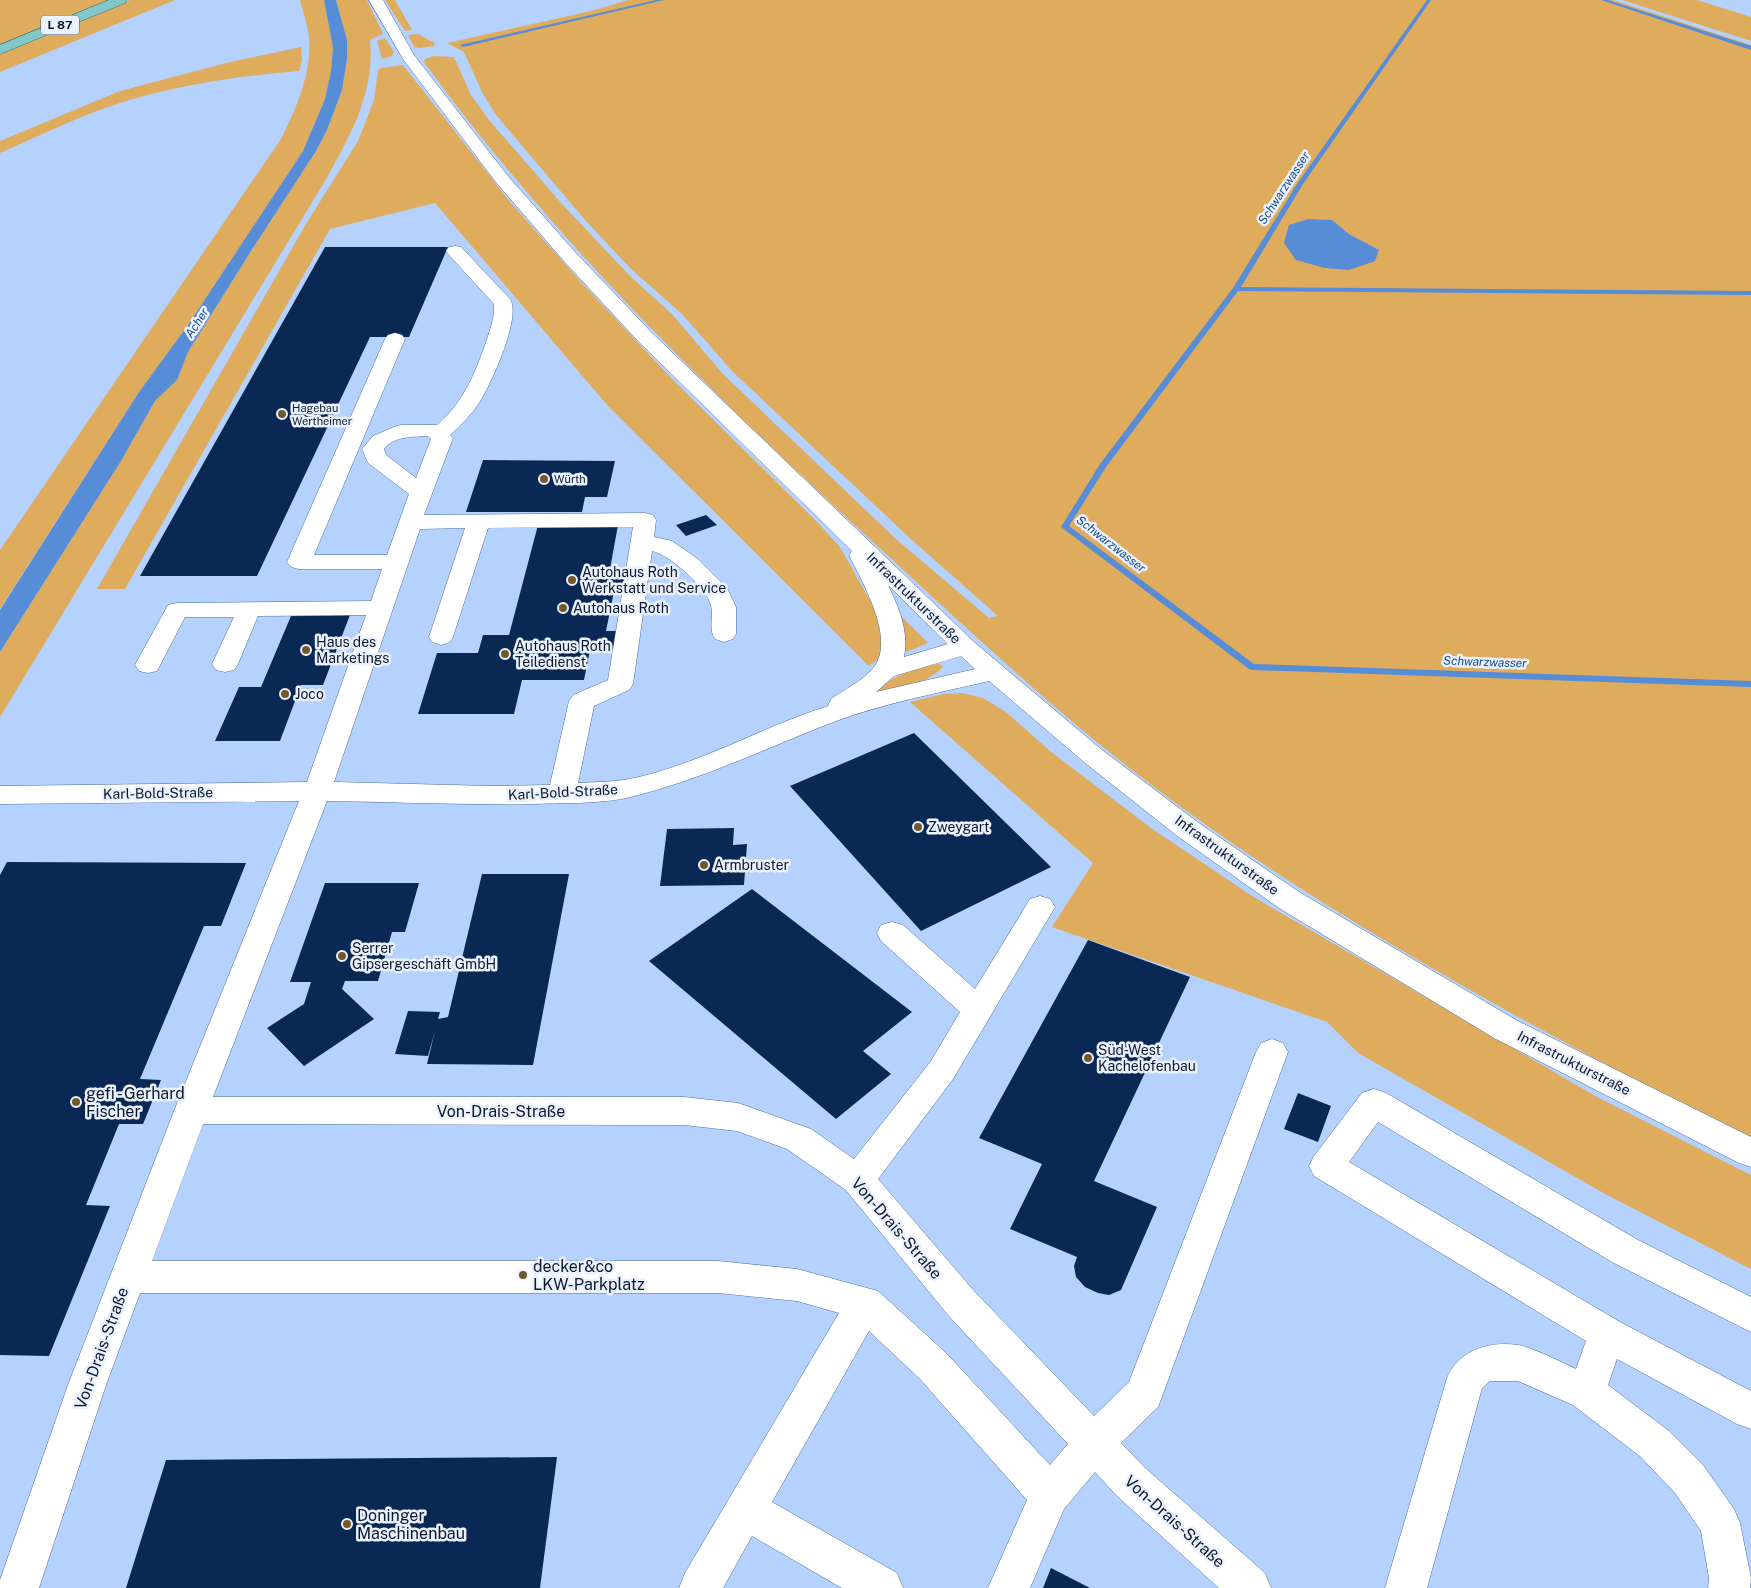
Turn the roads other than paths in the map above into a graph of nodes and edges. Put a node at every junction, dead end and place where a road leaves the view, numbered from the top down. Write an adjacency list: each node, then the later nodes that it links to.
1 (120, 0): 3 (main road, L 87)
2 (376, 0): 11 (street, Infrastrukturstraße)
3 (0, 50)
4 (455, 251): 6 (street)
5 (395, 339): 12 (street)
6 (438, 434): 7 (street); 7 (street)
7 (421, 492): 9 (street)
8 (479, 521): 9 (street); 10 (street); 16 (street)
9 (410, 522): 12 (street)
10 (641, 542): 15 (street); 24 (street)
11 (855, 542): 17 (street, Infrastrukturstraße); 20 (street)
12 (397, 562): 13 (street)
13 (380, 608): 14 (street); 23 (street)
14 (249, 610): 18 (street); 19 (street)
15 (724, 634)
16 (441, 637)
17 (965, 647): 20 (street); 21 (street, Infrastrukturstraße)
18 (225, 664)
19 (148, 665)
20 (886, 670): 22 (street)
21 (994, 672): 22 (street); 31 (street, Infrastrukturstraße)
22 (827, 715): 24 (street, Karl-Bold-Straße)
23 (317, 790): 24 (street, Karl-Bold-Straße); 25 (street, Karl-Bold-Straße); 30 (street, Von-Drais-Straße)
24 (562, 794)
25 (0, 795)
26 (1040, 907): 28 (street)
27 (892, 933): 28 (street)
28 (978, 1010): 32 (street)
29 (1272, 1052): 39 (street)
30 (191, 1111): 32 (street, Von-Drais-Straße); 33 (street, Von-Drais-Straße)
31 (1751, 1153)
32 (858, 1180): 39 (street, Von-Drais-Straße)
33 (128, 1277): 34 (street); 42 (street, Von-Drais-Straße)
34 (864, 1303): 40 (street); 41 (street)
35 (1751, 1315): 36 (street)
36 (1607, 1334): 37 (street); 38 (street)
37 (1587, 1392): 47 (street); 48 (street)
38 (1751, 1411)
39 (1094, 1443): 40 (street); 46 (street, Von-Drais-Straße)
40 (1050, 1495): 45 (street)
41 (746, 1510): 43 (street); 44 (street)
42 (18, 1588)
43 (700, 1588)
44 (882, 1588)
45 (1009, 1588)
46 (1250, 1588)
47 (1406, 1588)
48 (1729, 1588)

